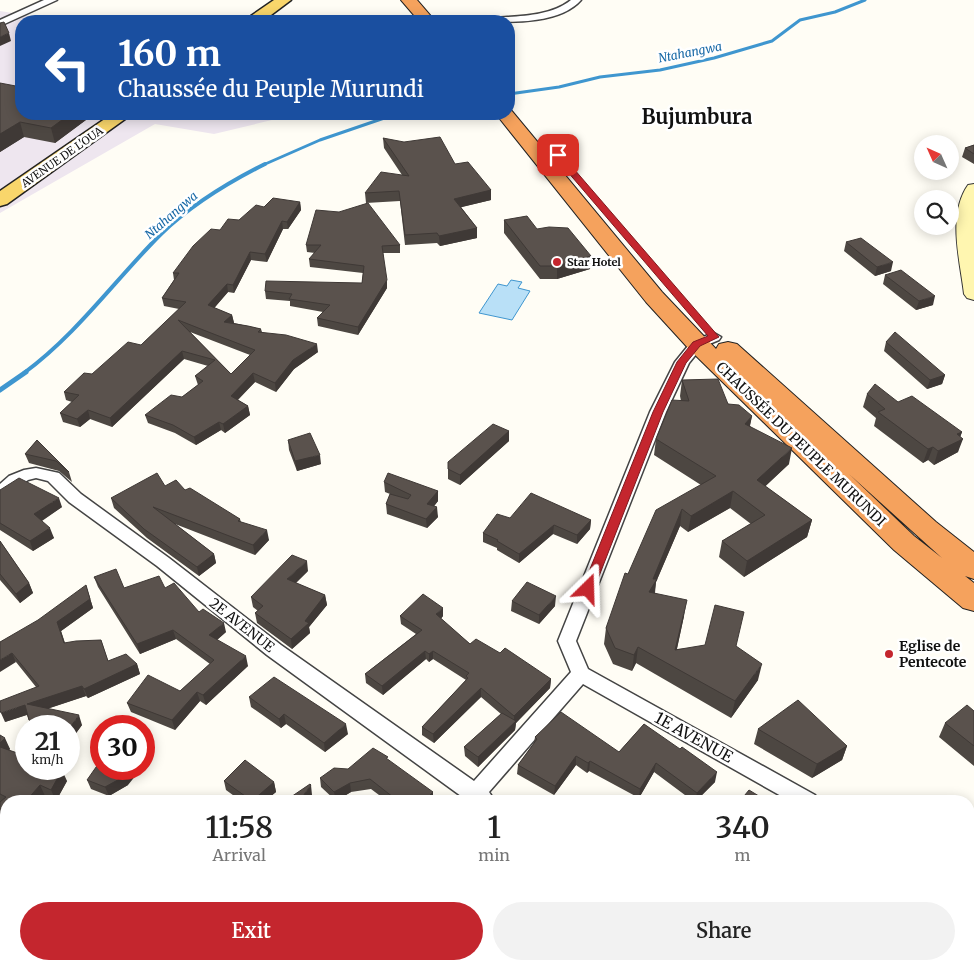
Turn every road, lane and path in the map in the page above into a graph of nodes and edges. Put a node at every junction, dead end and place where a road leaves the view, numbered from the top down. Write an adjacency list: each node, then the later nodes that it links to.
1 (52, 0): 6 (street)
2 (284, 0): 7 (main road)
3 (409, 0): 8 (highway)
4 (427, 0): 9 (highway)
5 (576, 0): 11 (street)
6 (18, 15)
7 (262, 15)
8 (421, 15)
9 (439, 15)
10 (15, 16): 12 (street)
11 (515, 18)
12 (0, 23)
13 (515, 112): 19 (highway, CHAUSSÉE DU PEUPLE MURUNDI)
14 (114, 120): 16 (main road, AVENUE DE L'OUA)
15 (974, 189): 17 (street)
16 (0, 200)
17 (971, 239): 18 (street)
18 (974, 294)
19 (706, 340): 21 (highway, CHAUSSÉE DU PEUPLE MURUNDI); 22 (highway, CHAUSSÉE DU PEUPLE MURUNDI); 23 (street)
20 (0, 493): 24 (street, 2E AVENUE)
21 (974, 568)
22 (974, 600)
23 (581, 674): 25 (street); 26 (street, 1E AVENUE)
24 (471, 795)
25 (479, 795)
26 (797, 795)

